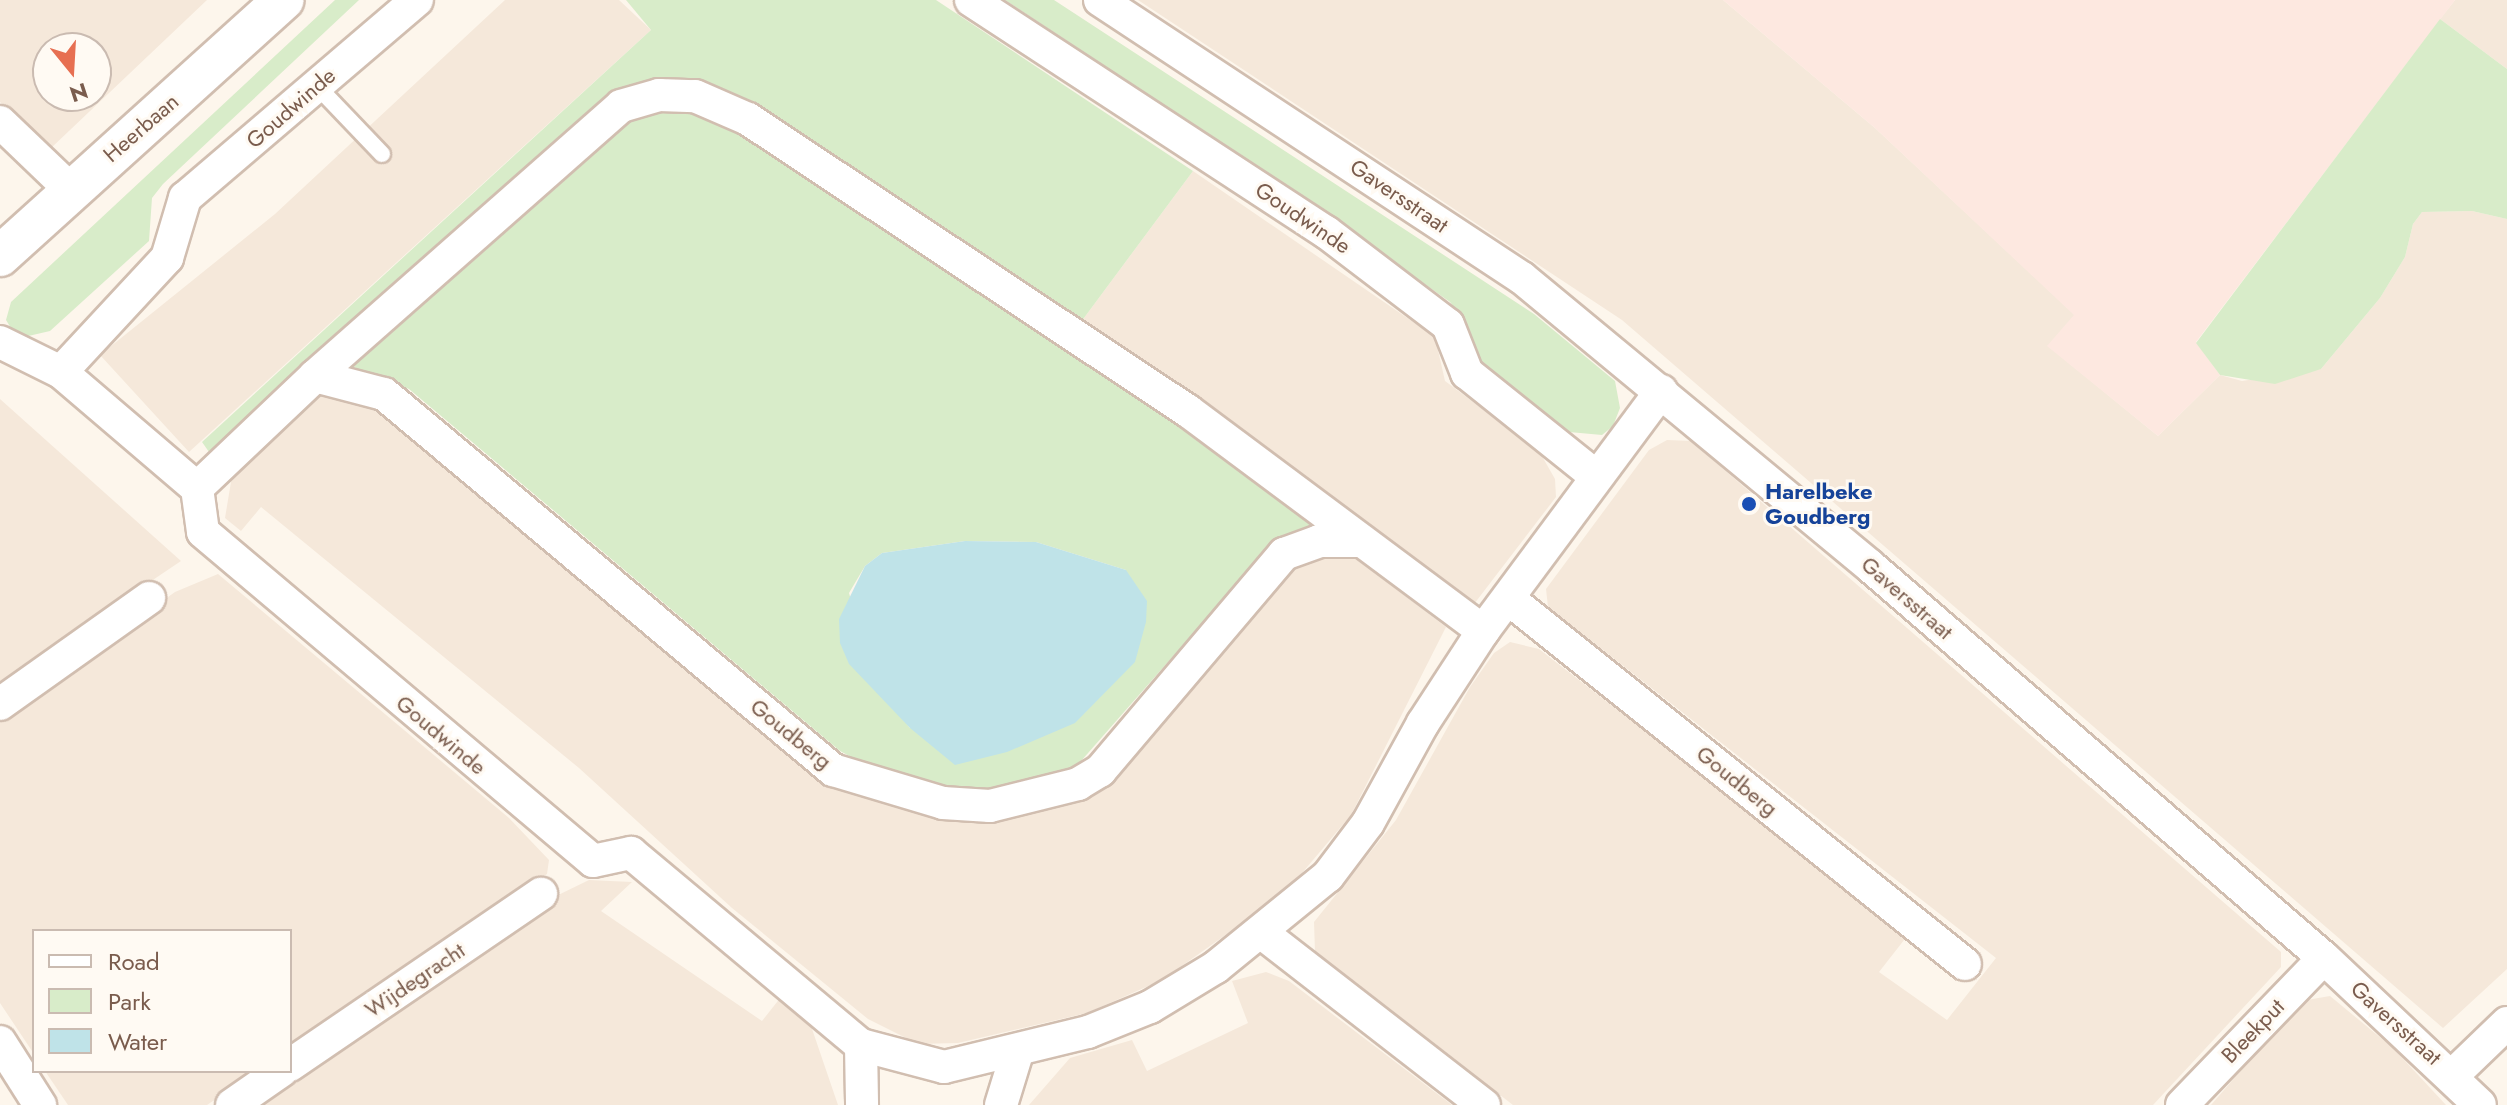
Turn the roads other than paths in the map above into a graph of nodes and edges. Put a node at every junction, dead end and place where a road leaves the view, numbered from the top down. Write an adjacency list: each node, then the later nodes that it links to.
1 (283, 0): 8 (street, Heerbaan)
2 (417, 0): 5 (street, Goudwinde)
3 (971, 0): 14 (street, Goudwinde)
4 (1100, 0): 13 (street, Gaversstraat)
5 (317, 86): 7 (lane); 11 (street, Goudwinde)
6 (0, 122): 8 (street)
7 (382, 154)
8 (71, 190): 9 (street, Heerbaan)
9 (0, 256)
10 (0, 342): 11 (street)
11 (61, 372): 15 (street)
12 (315, 376): 15 (street); 16 (street); 16 (street, Goudberg)
13 (1661, 391): 14 (street); 23 (street, Gaversstraat)
14 (1597, 477): 18 (street)
15 (197, 488): 27 (street, Goudwinde)
16 (1361, 541): 19 (street)
17 (149, 598): 20 (street)
18 (1509, 599): 19 (street); 24 (street, Goudberg)
19 (1483, 631): 22 (street)
20 (0, 704)
21 (541, 894): 29 (street, Wijdegracht)
22 (1262, 933): 28 (street); 36 (street)
23 (2324, 958): 31 (street, Gaversstraat); 37 (street, Bleekput)
24 (1965, 964)
25 (2507, 1023): 31 (street)
26 (0, 1042): 32 (street)
27 (861, 1045): 28 (street, Goudwinde); 34 (street)
28 (1017, 1053): 35 (street)
29 (292, 1064)
30 (278, 1073): 33 (street)
31 (2453, 1075): 38 (street, Gaversstraat)
32 (40, 1105)
33 (232, 1105)
34 (862, 1105)
35 (1001, 1105)
36 (1484, 1105)
37 (2182, 1105)
38 (2480, 1105)

